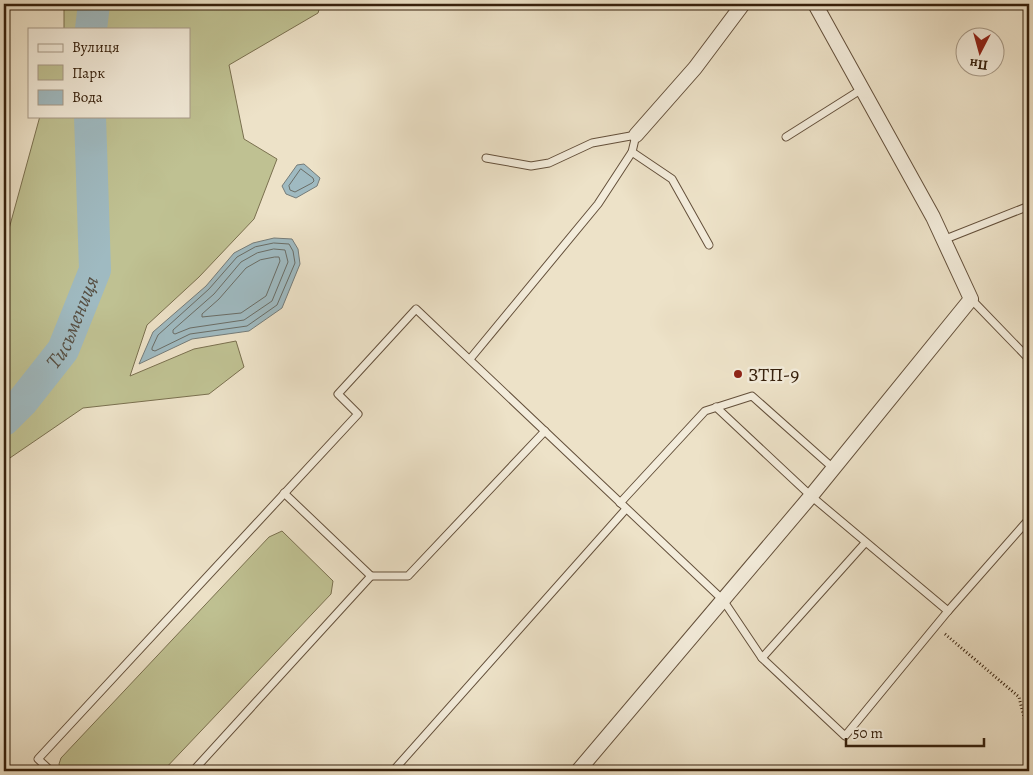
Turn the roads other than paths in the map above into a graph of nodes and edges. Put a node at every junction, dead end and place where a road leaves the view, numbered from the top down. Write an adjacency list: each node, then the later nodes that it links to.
1 (744, 4): 4 (street)
2 (816, 4): 3 (street)
3 (862, 90): 5 (lane); 9 (street)
4 (636, 135): 6 (lane); 7 (lane)
5 (786, 136)
6 (632, 152): 10 (lane); 12 (lane)
7 (486, 158)
8 (1029, 206): 9 (lane)
9 (943, 240): 11 (street)
10 (709, 245)
11 (971, 299): 13 (lane); 16 (street)
12 (470, 359): 15 (lane); 17 (lane)
13 (1029, 359)
14 (716, 407): 16 (lane); 18 (lane); 19 (lane)
15 (545, 431): 19 (lane); 22 (lane)
16 (833, 468): 18 (street)
17 (284, 493): 22 (lane); 26 (lane)
18 (812, 496): 21 (lane); 23 (street)
19 (623, 506): 23 (lane); 28 (lane)
20 (1029, 519): 24 (lane)
21 (865, 543): 24 (lane); 25 (lane)
22 (371, 576): 27 (lane)
23 (723, 600): 25 (lane); 29 (street)
24 (948, 611): 25 (lane)
25 (762, 658)
26 (51, 771)
27 (194, 771)
28 (393, 771)
29 (578, 771)

